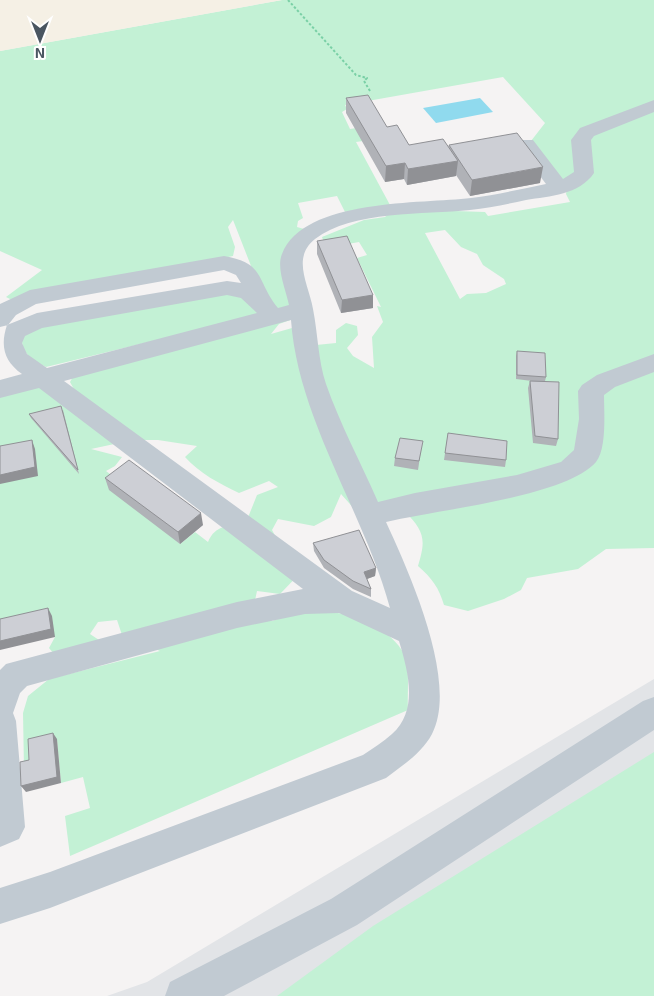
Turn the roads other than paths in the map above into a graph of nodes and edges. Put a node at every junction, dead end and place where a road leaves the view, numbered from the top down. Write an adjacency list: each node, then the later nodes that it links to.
1 (654, 106): 3 (lane)
2 (526, 144): 3 (lane)
3 (559, 188): 5 (lane)
4 (265, 308): 5 (lane); 6 (lane); 7 (lane); 9 (lane)
5 (302, 310): 11 (lane)
6 (0, 319)
7 (9, 353): 9 (lane)
8 (654, 363): 11 (lane)
9 (43, 377): 10 (lane); 12 (lane)
10 (0, 389)
11 (370, 515): 13 (lane)
12 (341, 600): 13 (lane); 14 (lane)
13 (411, 632): 19 (lane)
14 (8, 670): 15 (lane)
15 (0, 705)
16 (654, 712): 20 (lane)
17 (0, 721): 18 (lane)
18 (0, 828)
19 (0, 906)
20 (184, 996)

